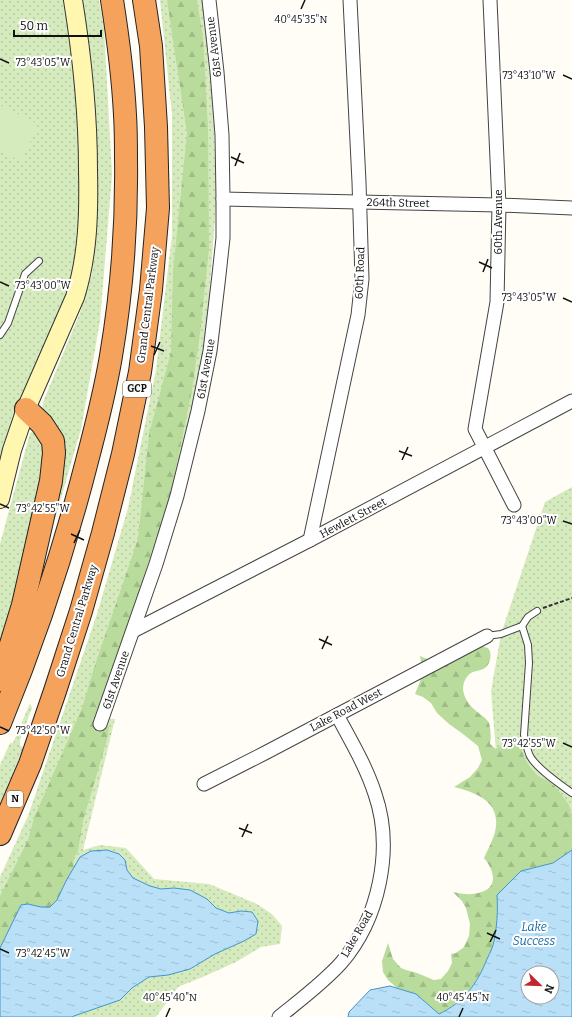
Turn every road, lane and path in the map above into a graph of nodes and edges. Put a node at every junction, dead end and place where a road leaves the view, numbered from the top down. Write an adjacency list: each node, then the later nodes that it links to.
1 (73, 0): 14 (main road)
2 (112, 0): 26 (highway, GCP)
3 (144, 0): 28 (highway, Grand Central Parkway / GCP)
4 (209, 0): 7 (street, 61st Avenue)
5 (350, 0): 8 (street, 60th Road)
6 (490, 0): 9 (street, 60th Avenue)
7 (223, 199): 8 (street, 264th Street); 22 (street, 61st Avenue)
8 (360, 202): 9 (street, 264th Street); 18 (street, 60th Road)
9 (499, 205): 10 (street, 264th Street); 15 (street, 60th Avenue)
10 (572, 208)
11 (39, 261): 12 (lane)
12 (0, 335)
13 (572, 401): 15 (street, Hewlett Street)
14 (26, 409): 16 (main road); 24 (highway)
15 (485, 447): 17 (street, 60th Avenue); 18 (street, Hewlett Street)
16 (0, 499)
17 (514, 505)
18 (310, 540): 22 (street, Hewlett Street)
19 (572, 598): 20 (path)
20 (537, 611): 21 (lane)
21 (522, 626): 23 (lane); 31 (lane)
22 (133, 631): 27 (street, 61st Avenue)
23 (487, 636): 25 (street, Lake Road West)
24 (0, 680)
25 (336, 715): 29 (street, Lake Road West); 33 (street, Lake Road)
26 (0, 723)
27 (100, 724)
28 (30, 764): 32 (highway, N)
29 (204, 784)
30 (572, 784): 31 (lane)
31 (569, 791)
32 (0, 834)
33 (279, 1017)

